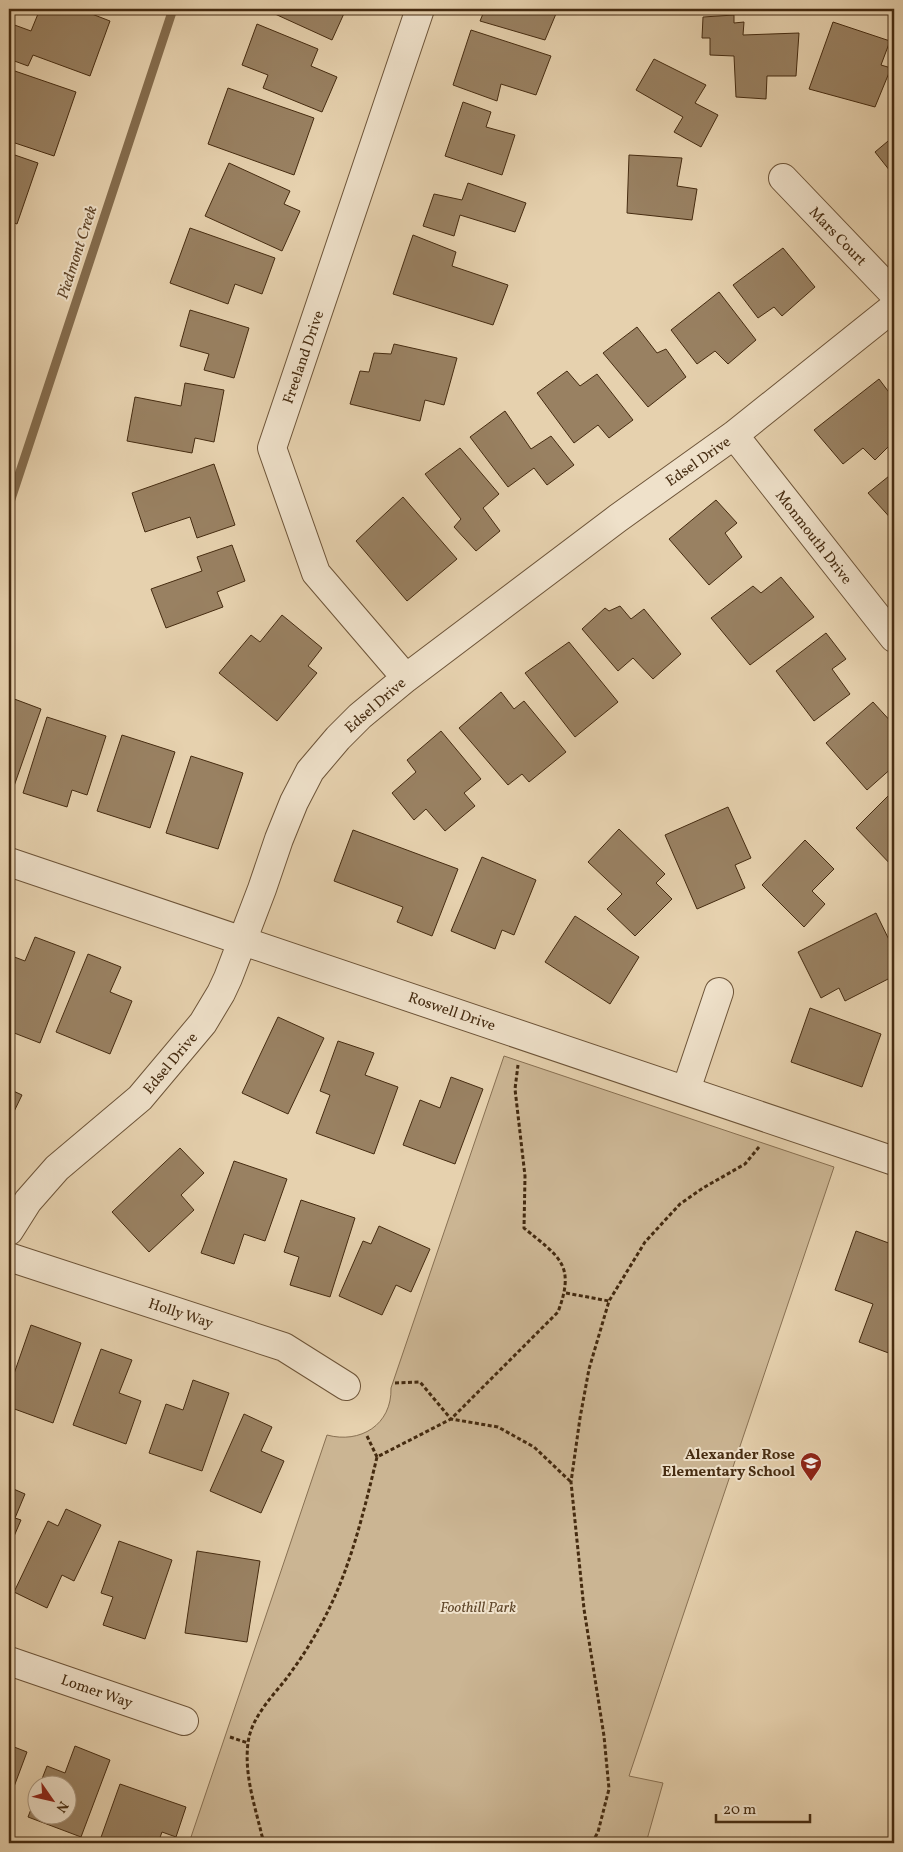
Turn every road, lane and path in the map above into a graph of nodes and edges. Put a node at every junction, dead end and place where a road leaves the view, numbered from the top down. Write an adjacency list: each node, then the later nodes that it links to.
1 (420, 9): 7 (street, Freeland Drive)
2 (783, 178): 3 (street, Mars Court)
3 (894, 294)
4 (894, 307): 5 (street, Edsel Drive)
5 (734, 435): 6 (street, Monmouth Drive); 7 (street, Edsel Drive)
6 (894, 638)
7 (406, 678): 9 (street, Edsel Drive)
8 (9, 862): 9 (street, Roswell Drive)
9 (243, 940): 12 (street, Roswell Drive); 15 (street, Edsel Drive)
10 (718, 992): 12 (street)
11 (518, 1064): 17 (path)
12 (686, 1090): 13 (street, Roswell Drive)
13 (770, 1119): 14 (street, Roswell Drive); 18 (path)
14 (894, 1161)
15 (9, 1232)
16 (9, 1257): 20 (street, Holly Way)
17 (566, 1293): 18 (path); 21 (path)
18 (610, 1301): 24 (path)
19 (394, 1383): 21 (path)
20 (346, 1386)
21 (451, 1419): 23 (path); 24 (path)
22 (368, 1436): 23 (path)
23 (377, 1456): 28 (path)
24 (571, 1482): 30 (path)
25 (9, 1661): 26 (street, Lomer Way)
26 (184, 1721)
27 (230, 1737): 28 (path)
28 (248, 1743): 29 (path)
29 (266, 1843)
30 (592, 1843)

